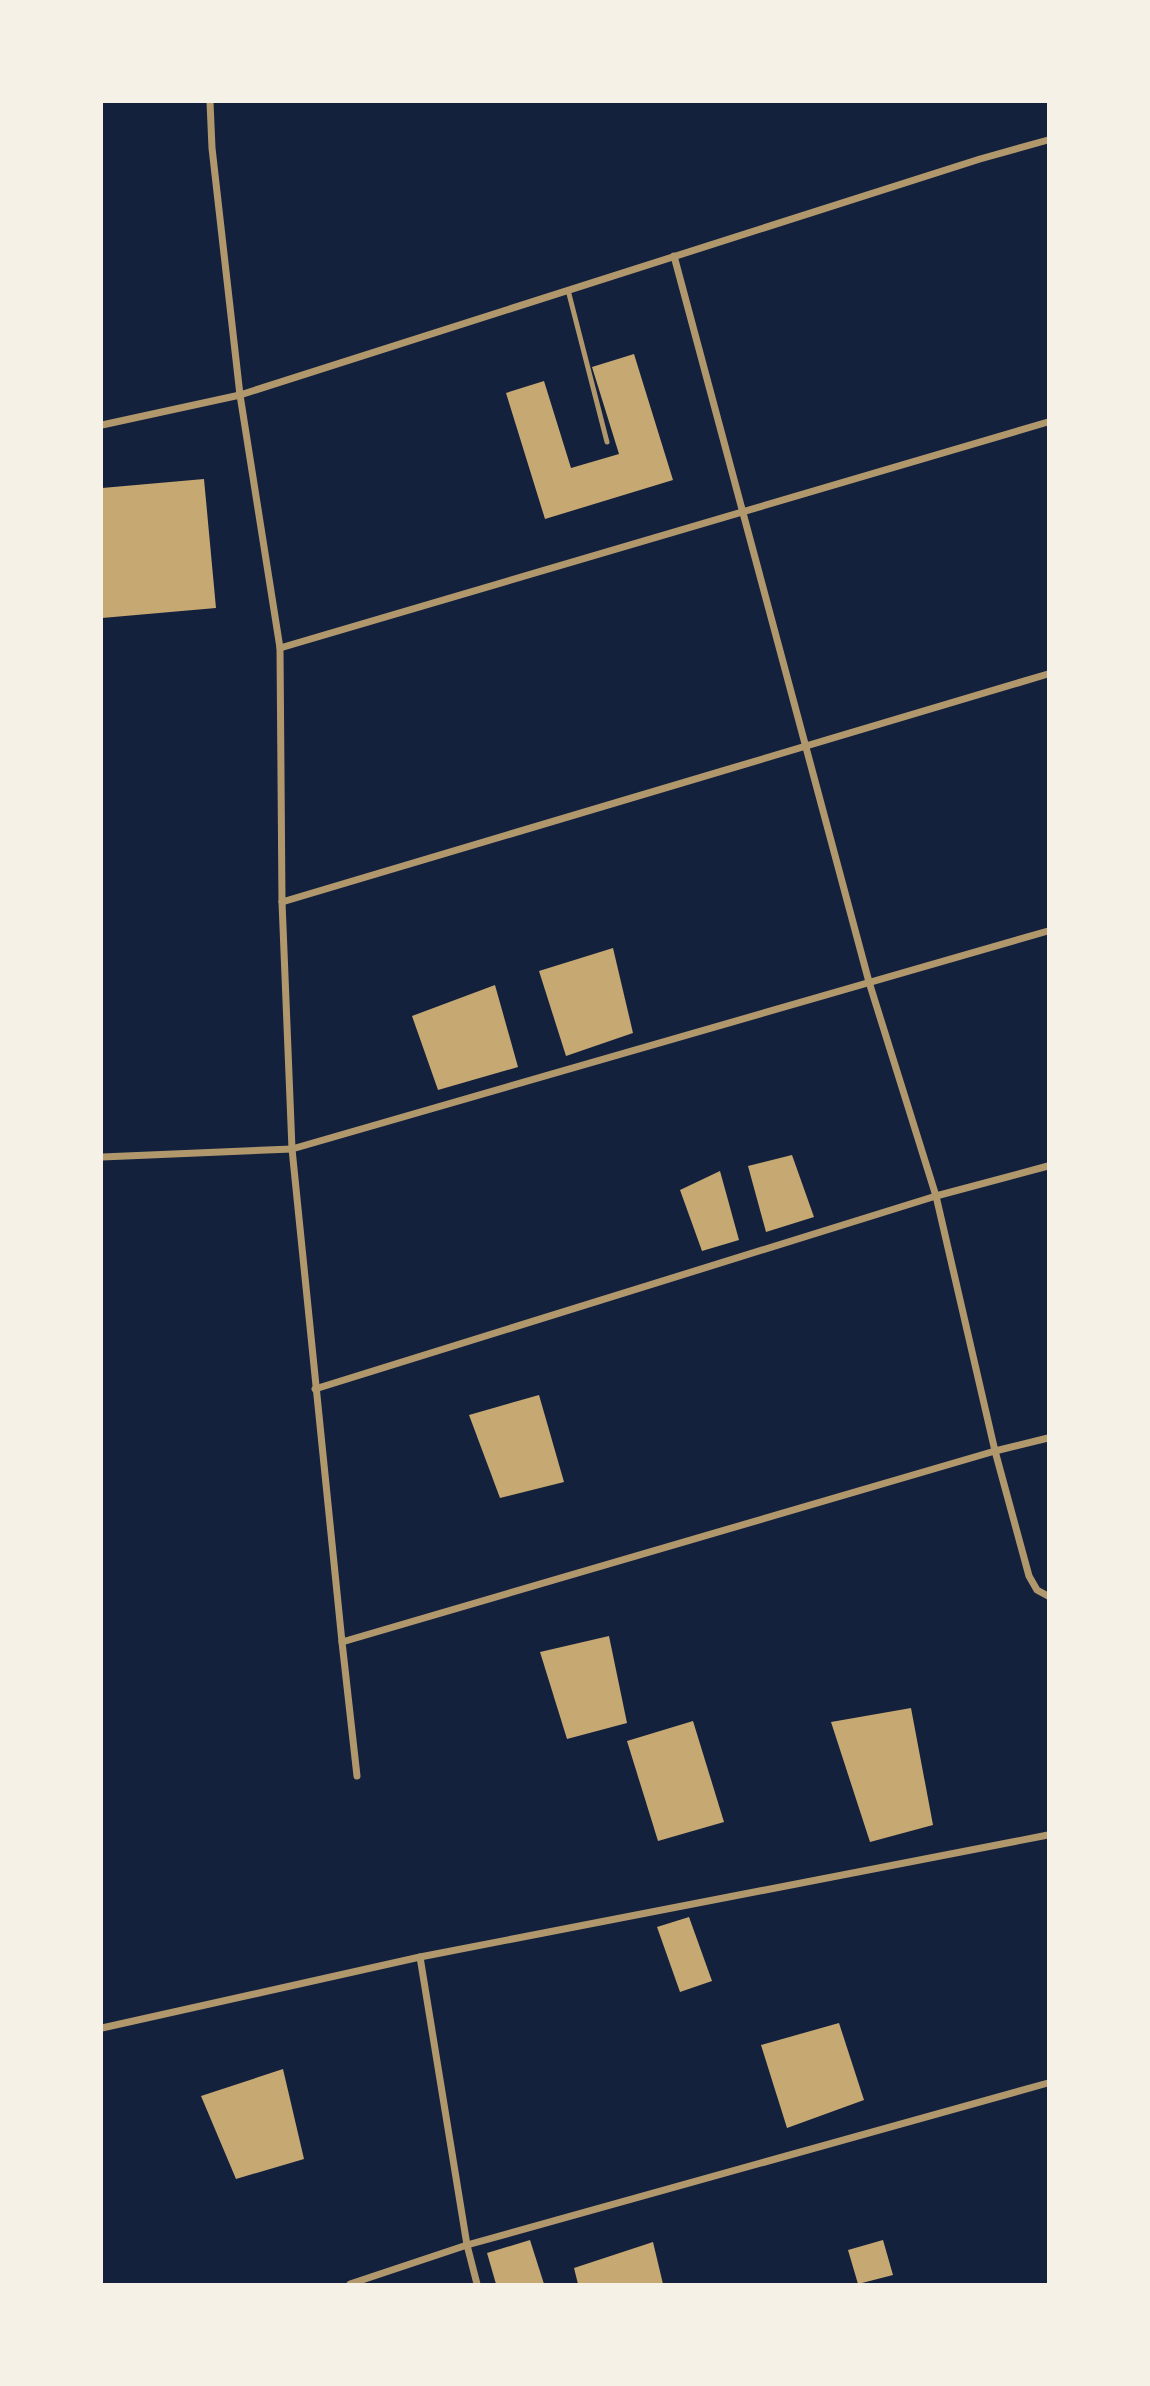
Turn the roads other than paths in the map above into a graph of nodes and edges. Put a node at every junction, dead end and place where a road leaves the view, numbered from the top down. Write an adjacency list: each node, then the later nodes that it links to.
1 (209, 102): 5 (street)
2 (1048, 140): 3 (street)
3 (674, 256): 4 (street); 9 (street)
4 (568, 290): 5 (street); 8 (lane)
5 (240, 395): 7 (street); 10 (street)
6 (1048, 422): 9 (street)
7 (102, 425)
8 (607, 442)
9 (743, 512): 10 (street); 12 (street)
10 (280, 648): 13 (street)
11 (1048, 674): 12 (street)
12 (806, 746): 13 (street); 15 (street)
13 (282, 902): 16 (street)
14 (1048, 931): 15 (street)
15 (869, 982): 16 (street); 19 (street)
16 (292, 1149): 17 (street); 20 (street)
17 (102, 1157)
18 (1048, 1166): 19 (street)
19 (936, 1196): 20 (street); 22 (street)
20 (315, 1390): 24 (street)
21 (1048, 1438): 22 (street)
22 (995, 1451): 23 (street); 24 (street)
23 (1048, 1596)
24 (342, 1642): 25 (street)
25 (357, 1776)
26 (1048, 1835): 27 (street)
27 (420, 1957): 28 (street); 30 (street)
28 (102, 2028)
29 (1048, 2083): 30 (street)
30 (467, 2245): 31 (street); 32 (street)
31 (350, 2284)
32 (477, 2284)

